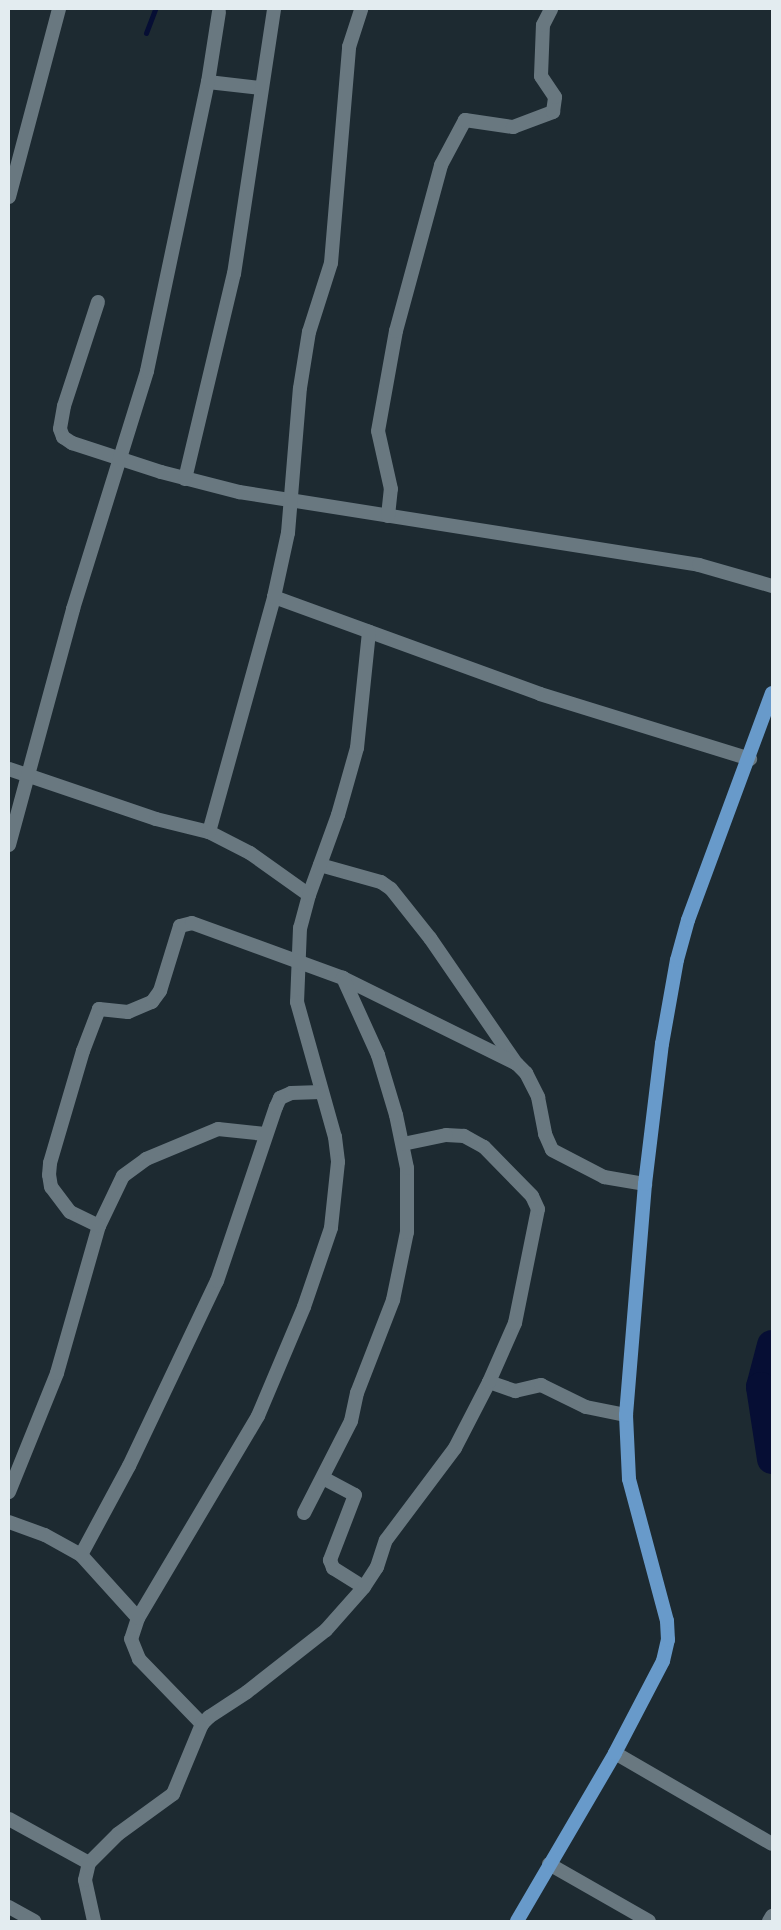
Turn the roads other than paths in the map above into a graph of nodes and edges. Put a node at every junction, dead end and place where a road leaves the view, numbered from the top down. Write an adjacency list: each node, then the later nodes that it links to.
1 (59, 9): 8 (street)
2 (274, 9): 7 (street)
3 (361, 9): 12 (street)
4 (551, 9): 13 (street)
5 (219, 12): 6 (street)
6 (208, 82): 7 (street); 10 (street)
7 (261, 88): 11 (street)
8 (9, 197)
9 (98, 302): 10 (street)
10 (121, 457): 11 (street); 20 (street)
11 (186, 479): 12 (street)
12 (293, 503): 13 (street); 15 (street)
13 (388, 516): 14 (street)
14 (772, 586)
15 (274, 597): 16 (street); 21 (street)
16 (369, 632): 18 (street); 23 (street)
17 (772, 693): 18 (highway)
18 (750, 759): 31 (highway)
19 (9, 770): 20 (street)
20 (29, 778): 21 (street); 22 (street)
21 (209, 832): 24 (street)
22 (9, 845)
23 (320, 865): 24 (street); 27 (street)
24 (309, 895): 25 (street)
25 (298, 960): 26 (street); 28 (street); 32 (street)
26 (343, 978): 27 (street); 30 (street)
27 (517, 1064): 31 (street)
28 (321, 1092): 29 (street); 41 (street)
29 (265, 1134): 32 (street); 39 (street)
30 (403, 1144): 33 (street); 35 (street)
31 (645, 1184): 34 (highway)
32 (99, 1226): 36 (street)
33 (489, 1382): 34 (street); 40 (street)
34 (626, 1415): 43 (highway)
35 (323, 1478): 37 (street); 40 (street)
36 (9, 1492)
37 (304, 1513)
38 (9, 1522): 39 (street)
39 (81, 1554): 41 (street)
40 (364, 1588): 42 (street)
41 (138, 1618): 42 (street)
42 (202, 1724): 46 (street)
43 (614, 1753): 45 (street); 47 (highway)
44 (9, 1819): 46 (street)
45 (772, 1844)
46 (88, 1863): 51 (street)
47 (549, 1864): 52 (highway); 53 (street)
48 (9, 1907): 50 (street)
49 (772, 1916): 54 (street)
50 (34, 1921)
51 (94, 1921)
52 (517, 1921)
53 (649, 1921)
54 (769, 1921)

